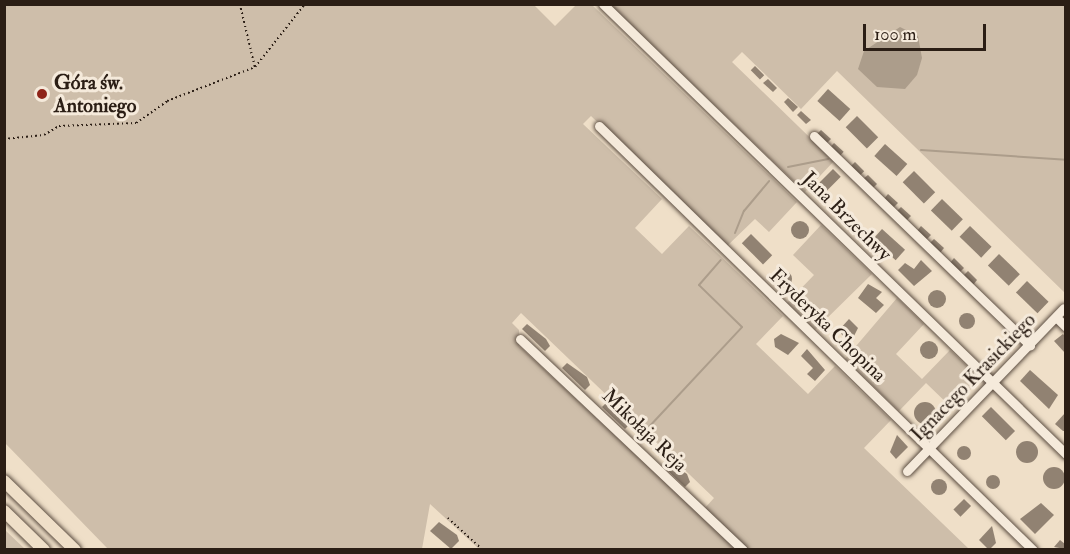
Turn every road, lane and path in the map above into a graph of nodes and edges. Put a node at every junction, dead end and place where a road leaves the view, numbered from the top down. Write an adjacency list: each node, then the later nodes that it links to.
1 (240, 4): 4 (path)
2 (305, 4): 4 (path)
3 (603, 4): 13 (street, Jana Brzechwy)
4 (255, 67): 7 (path)
5 (599, 126): 14 (street, Fryderyka Chopina)
6 (814, 136): 12 (street)
7 (4, 139)
8 (1064, 308): 9 (street, Ignacego Krasickiego)
9 (1056, 317): 10 (street); 12 (street, Ignacego Krasickiego)
10 (1065, 327)
11 (520, 339): 23 (street, Mikołaja Reja)
12 (1030, 345): 13 (street, Ignacego Krasickiego)
13 (992, 385): 14 (street, Ignacego Krasickiego); 15 (street, Jana Brzechwy)
14 (929, 449): 16 (street, Ignacego Krasickiego); 24 (street, Fryderyka Chopina)
15 (1065, 454)
16 (908, 471)
17 (4, 481): 21 (main road)
18 (4, 511): 20 (main road)
19 (448, 518): 22 (path)
20 (44, 549)
21 (75, 549)
22 (483, 549)
23 (742, 549)
24 (1033, 549)

